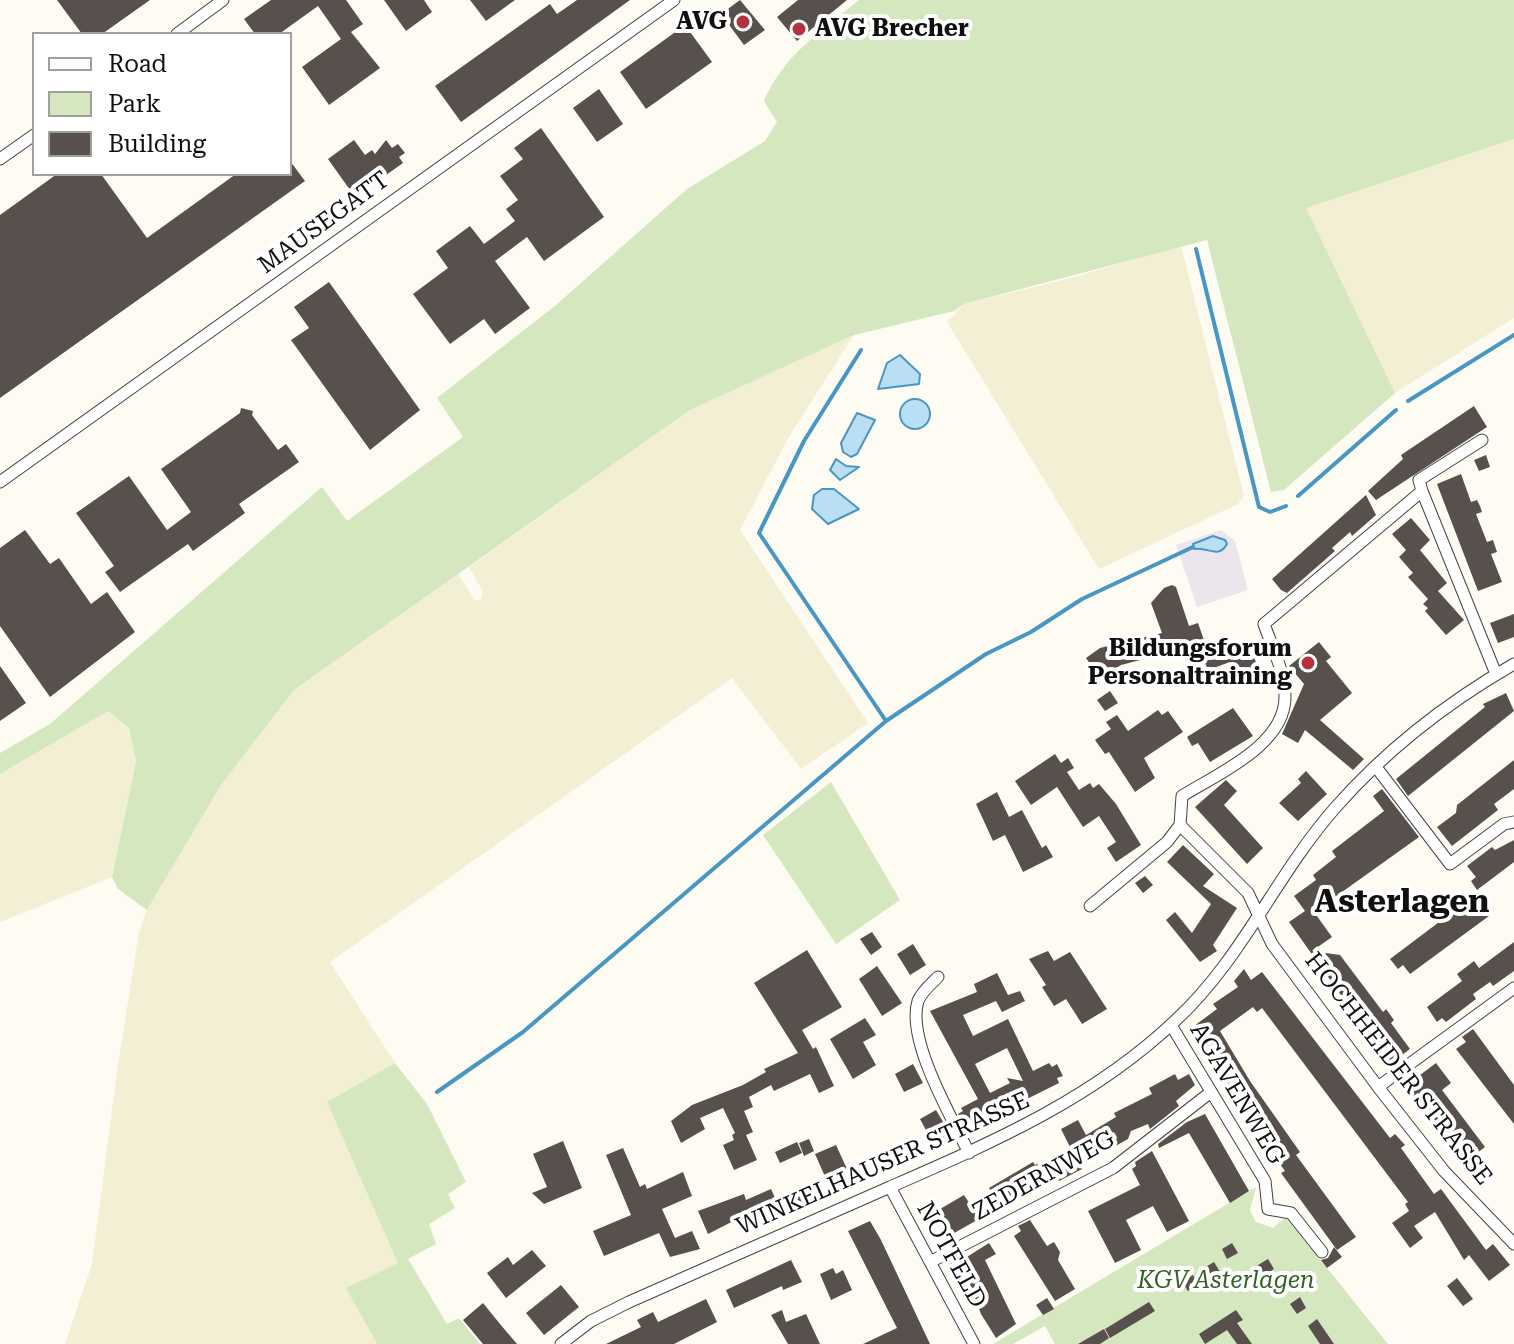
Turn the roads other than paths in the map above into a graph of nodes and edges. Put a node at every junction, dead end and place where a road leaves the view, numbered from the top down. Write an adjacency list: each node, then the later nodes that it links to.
1 (223, 0): 3 (street)
2 (674, 0): 7 (street, MAUSEGATT)
3 (180, 32)
4 (32, 136): 5 (street)
5 (0, 159)
6 (1482, 440): 8 (street)
7 (0, 482)
8 (1422, 491): 10 (street); 13 (street)
9 (1514, 664): 10 (street, WINKELHAUSER STRASSE)
10 (1496, 674): 11 (street, WINKELHAUSER STRASSE)
11 (1376, 767): 12 (street); 15 (street, WINKELHAUSER STRASSE)
12 (1514, 822)
13 (1180, 825): 14 (street); 15 (street)
14 (1090, 906)
15 (1258, 915): 18 (street, WINKELHAUSER STRASSE); 19 (street, HOCHHEIDER STRASSE)
16 (938, 977): 21 (street)
17 (1514, 988): 19 (street)
18 (1171, 1025): 20 (street, AGAVENWEG); 21 (street, WINKELHAUSER STRASSE)
19 (1378, 1087): 23 (street, HOCHHEIDER STRASSE)
20 (1211, 1092): 24 (street, AGAVENWEG); 25 (street, ZEDERNWEG)
21 (969, 1153): 22 (street, WINKELHAUSER STRASSE)
22 (890, 1187): 25 (street, NOTFELD); 26 (street, WINKELHAUSER STRASSE)
23 (1514, 1244)
24 (1322, 1252)
25 (930, 1262): 27 (street, NOTFELD)
26 (561, 1344)
27 (974, 1344)

